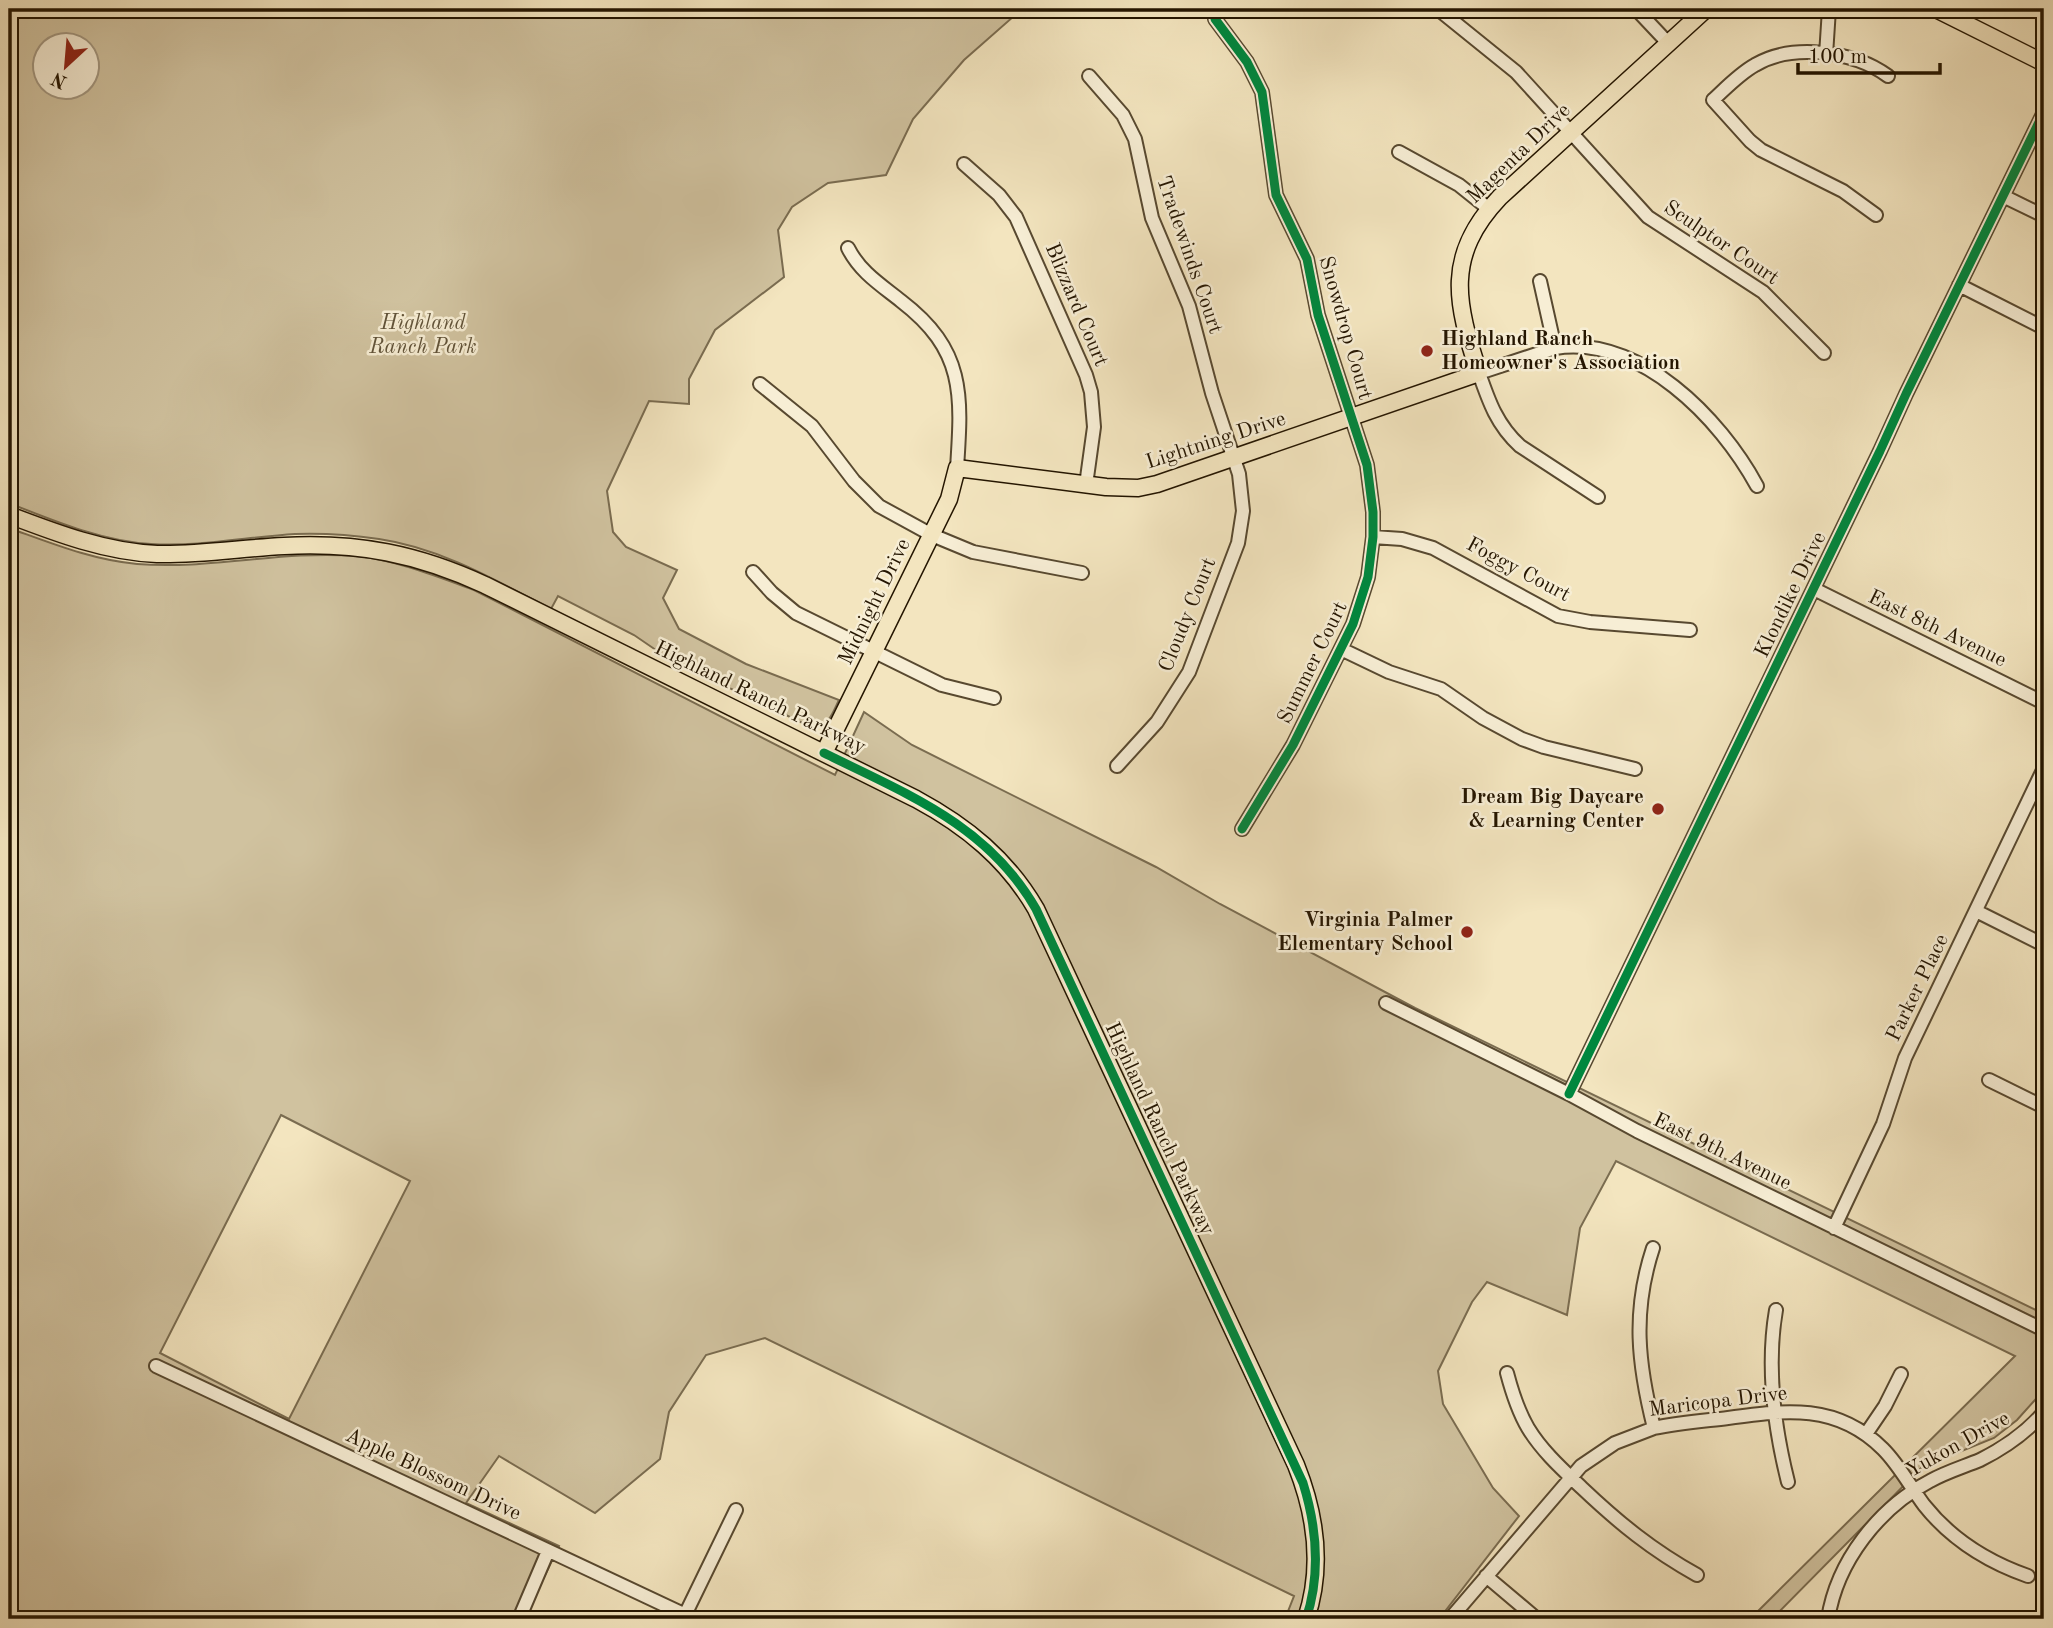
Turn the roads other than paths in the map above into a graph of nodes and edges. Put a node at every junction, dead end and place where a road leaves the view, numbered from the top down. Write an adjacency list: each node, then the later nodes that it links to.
1 (1438, 9): 13 (street, Sculptor Court)
2 (1636, 9): 7 (street)
3 (1706, 9): 7 (main road, Magenta Drive)
4 (1829, 9): 8 (street)
5 (1936, 9): 9 (main road)
6 (1215, 19): 28 (street, Snowdrop Court)
7 (1668, 43): 13 (main road, Magenta Drive)
8 (1826, 55): 11 (street); 18 (street)
9 (2044, 63)
10 (1088, 76): 29 (street, Tradewinds Court)
11 (1888, 76)
12 (2044, 112): 16 (street, Klondike Drive)
13 (1571, 132): 17 (main road, Magenta Drive); 25 (street, Sculptor Court)
14 (1399, 152): 17 (street)
15 (964, 164): 31 (street, Blizzard Court)
16 (2003, 196): 19 (street); 22 (street, Klondike Drive)
17 (1489, 209): 26 (main road, Magenta Drive)
18 (1876, 215)
19 (2044, 216)
20 (848, 248): 30 (street)
21 (1540, 281): 24 (street)
22 (1959, 285): 23 (street); 39 (street, Klondike Drive)
23 (2044, 328)
24 (1555, 348): 26 (street); 32 (street)
25 (1824, 353)
26 (1479, 373): 28 (main road, Lightning Drive); 33 (street)
27 (761, 384): 35 (street)
28 (1352, 417): 29 (main road, Lightning Drive); 36 (street, Summer Court)
29 (1234, 458): 31 (main road, Lightning Drive); 46 (street, Cloudy Court)
30 (957, 468): 31 (main road, Lightning Drive); 35 (main road, Midnight Drive)
31 (1086, 485)
32 (1757, 486)
33 (1598, 496)
34 (9, 515): 45 (main road, Highland Ranch Parkway)
35 (932, 535): 38 (street); 42 (main road, Midnight Drive)
36 (1373, 537): 40 (street, Foggy Court); 41 (street, Summer Court)
37 (753, 572): 42 (street)
38 (1082, 573)
39 (1814, 589): 44 (street, East 8th Avenue); 55 (street, Klondike Drive)
40 (1690, 630)
41 (1341, 649): 48 (street); 50 (street, Summer Court)
42 (874, 652): 43 (street); 45 (main road, Midnight Drive)
43 (994, 698)
44 (2044, 703)
45 (824, 753): 78 (main road, Highland Ranch Parkway)
46 (1117, 766)
47 (2044, 768): 49 (street, Parker Place)
48 (1635, 769)
49 (2038, 796): 51 (street, Parker Place)
50 (1242, 829)
51 (1976, 911): 52 (street); 57 (street, Parker Place)
52 (2044, 945)
53 (1386, 1003): 55 (street, East 9th Avenue)
54 (1989, 1080): 56 (street)
55 (1569, 1094): 57 (street, East 9th Avenue)
56 (2044, 1107)
57 (1833, 1228): 60 (street, East 9th Avenue)
58 (1653, 1248): 66 (street)
59 (1776, 1310): 64 (street)
60 (2044, 1330)
61 (156, 1366): 72 (street, Apple Blossom Drive)
62 (1507, 1373): 68 (street)
63 (1901, 1374): 67 (street)
64 (1775, 1412): 66 (street, Maricopa Drive); 67 (street, Maricopa Drive); 69 (street)
65 (2043, 1415): 70 (street, Yukon Drive)
66 (1654, 1428): 68 (street, Maricopa Drive)
67 (1866, 1434): 70 (street, Maricopa Drive)
68 (1570, 1477): 73 (street); 74 (street, Maricopa Drive)
69 (1788, 1482)
70 (1914, 1490): 75 (street, Maricopa Drive); 81 (street, Yukon Drive)
71 (736, 1510): 76 (street)
72 (548, 1551): 76 (street, Apple Blossom Drive); 77 (street)
73 (1697, 1575)
74 (1486, 1576): 79 (street, Maricopa Drive); 80 (street)
75 (2028, 1576)
76 (690, 1617)
77 (519, 1619)
78 (1306, 1619)
79 (1450, 1619)
80 (1537, 1619)
81 (1828, 1619)

